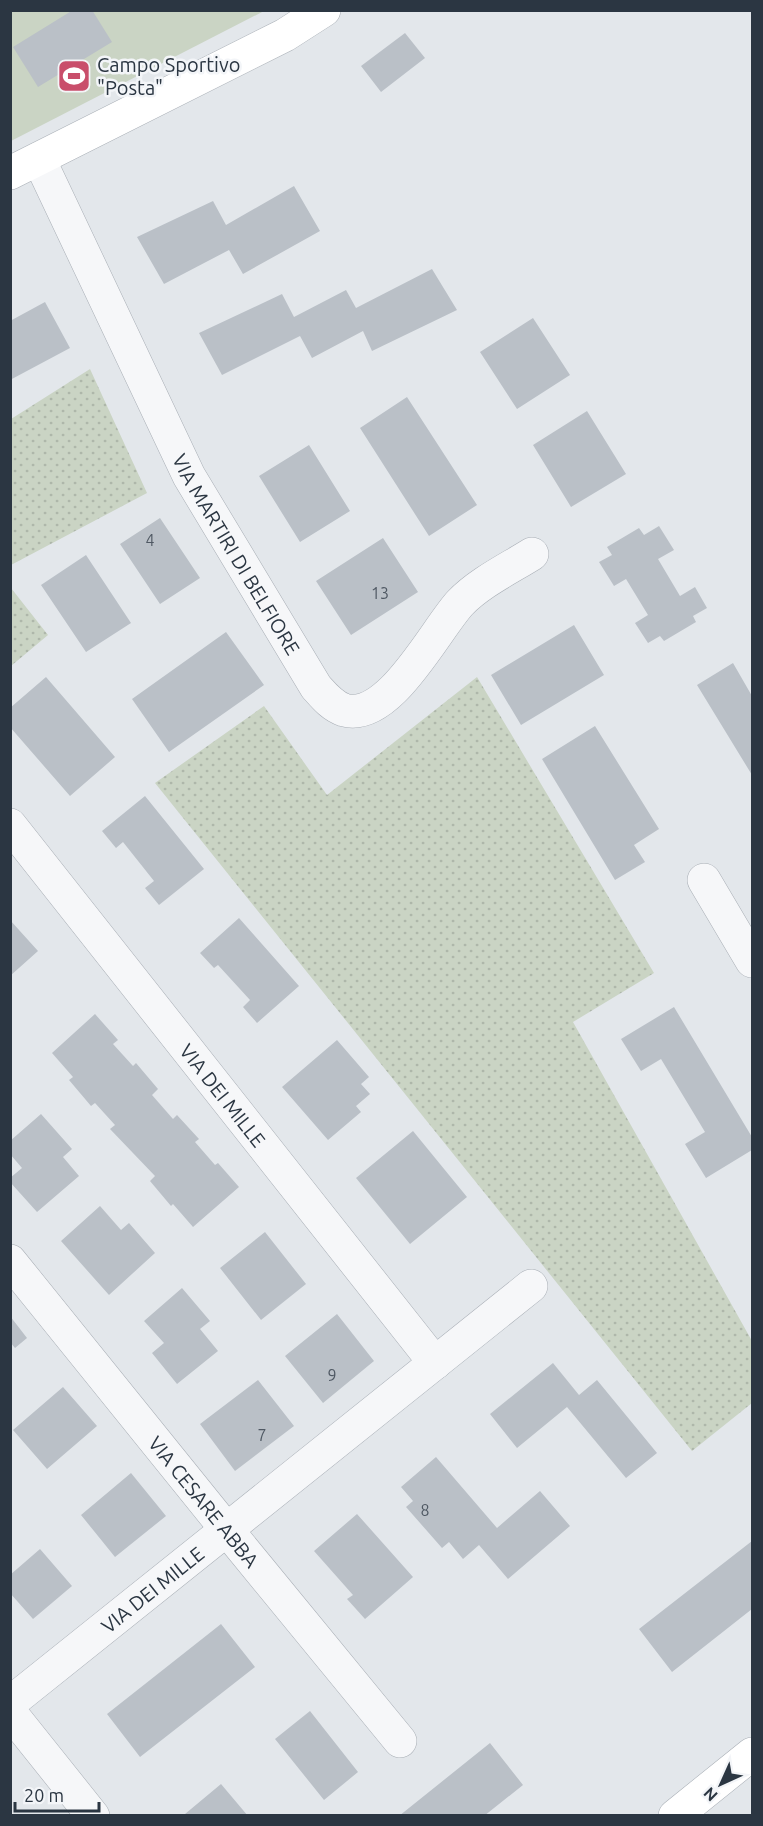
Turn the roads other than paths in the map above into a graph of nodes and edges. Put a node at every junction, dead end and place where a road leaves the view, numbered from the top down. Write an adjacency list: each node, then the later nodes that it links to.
1 (324, 10): 2 (street)
2 (25, 166): 3 (street, VIA MARTIRI DI BELFIORE)
3 (531, 554)
4 (10, 825): 9 (street, VIA DEI MILLE)
5 (704, 880): 6 (street)
6 (753, 961)
7 (10, 1261): 10 (street, VIA CESARE ABBA)
8 (531, 1286): 9 (street, VIA DEI MILLE)
9 (435, 1363): 10 (street, VIA DEI MILLE)
10 (227, 1530): 11 (street, VIA DEI MILLE); 13 (street, VIA CESARE ABBA)
11 (10, 1703)
12 (10, 1712): 15 (street)
13 (400, 1741)
14 (753, 1754): 16 (street)
15 (93, 1815)
16 (675, 1815)

